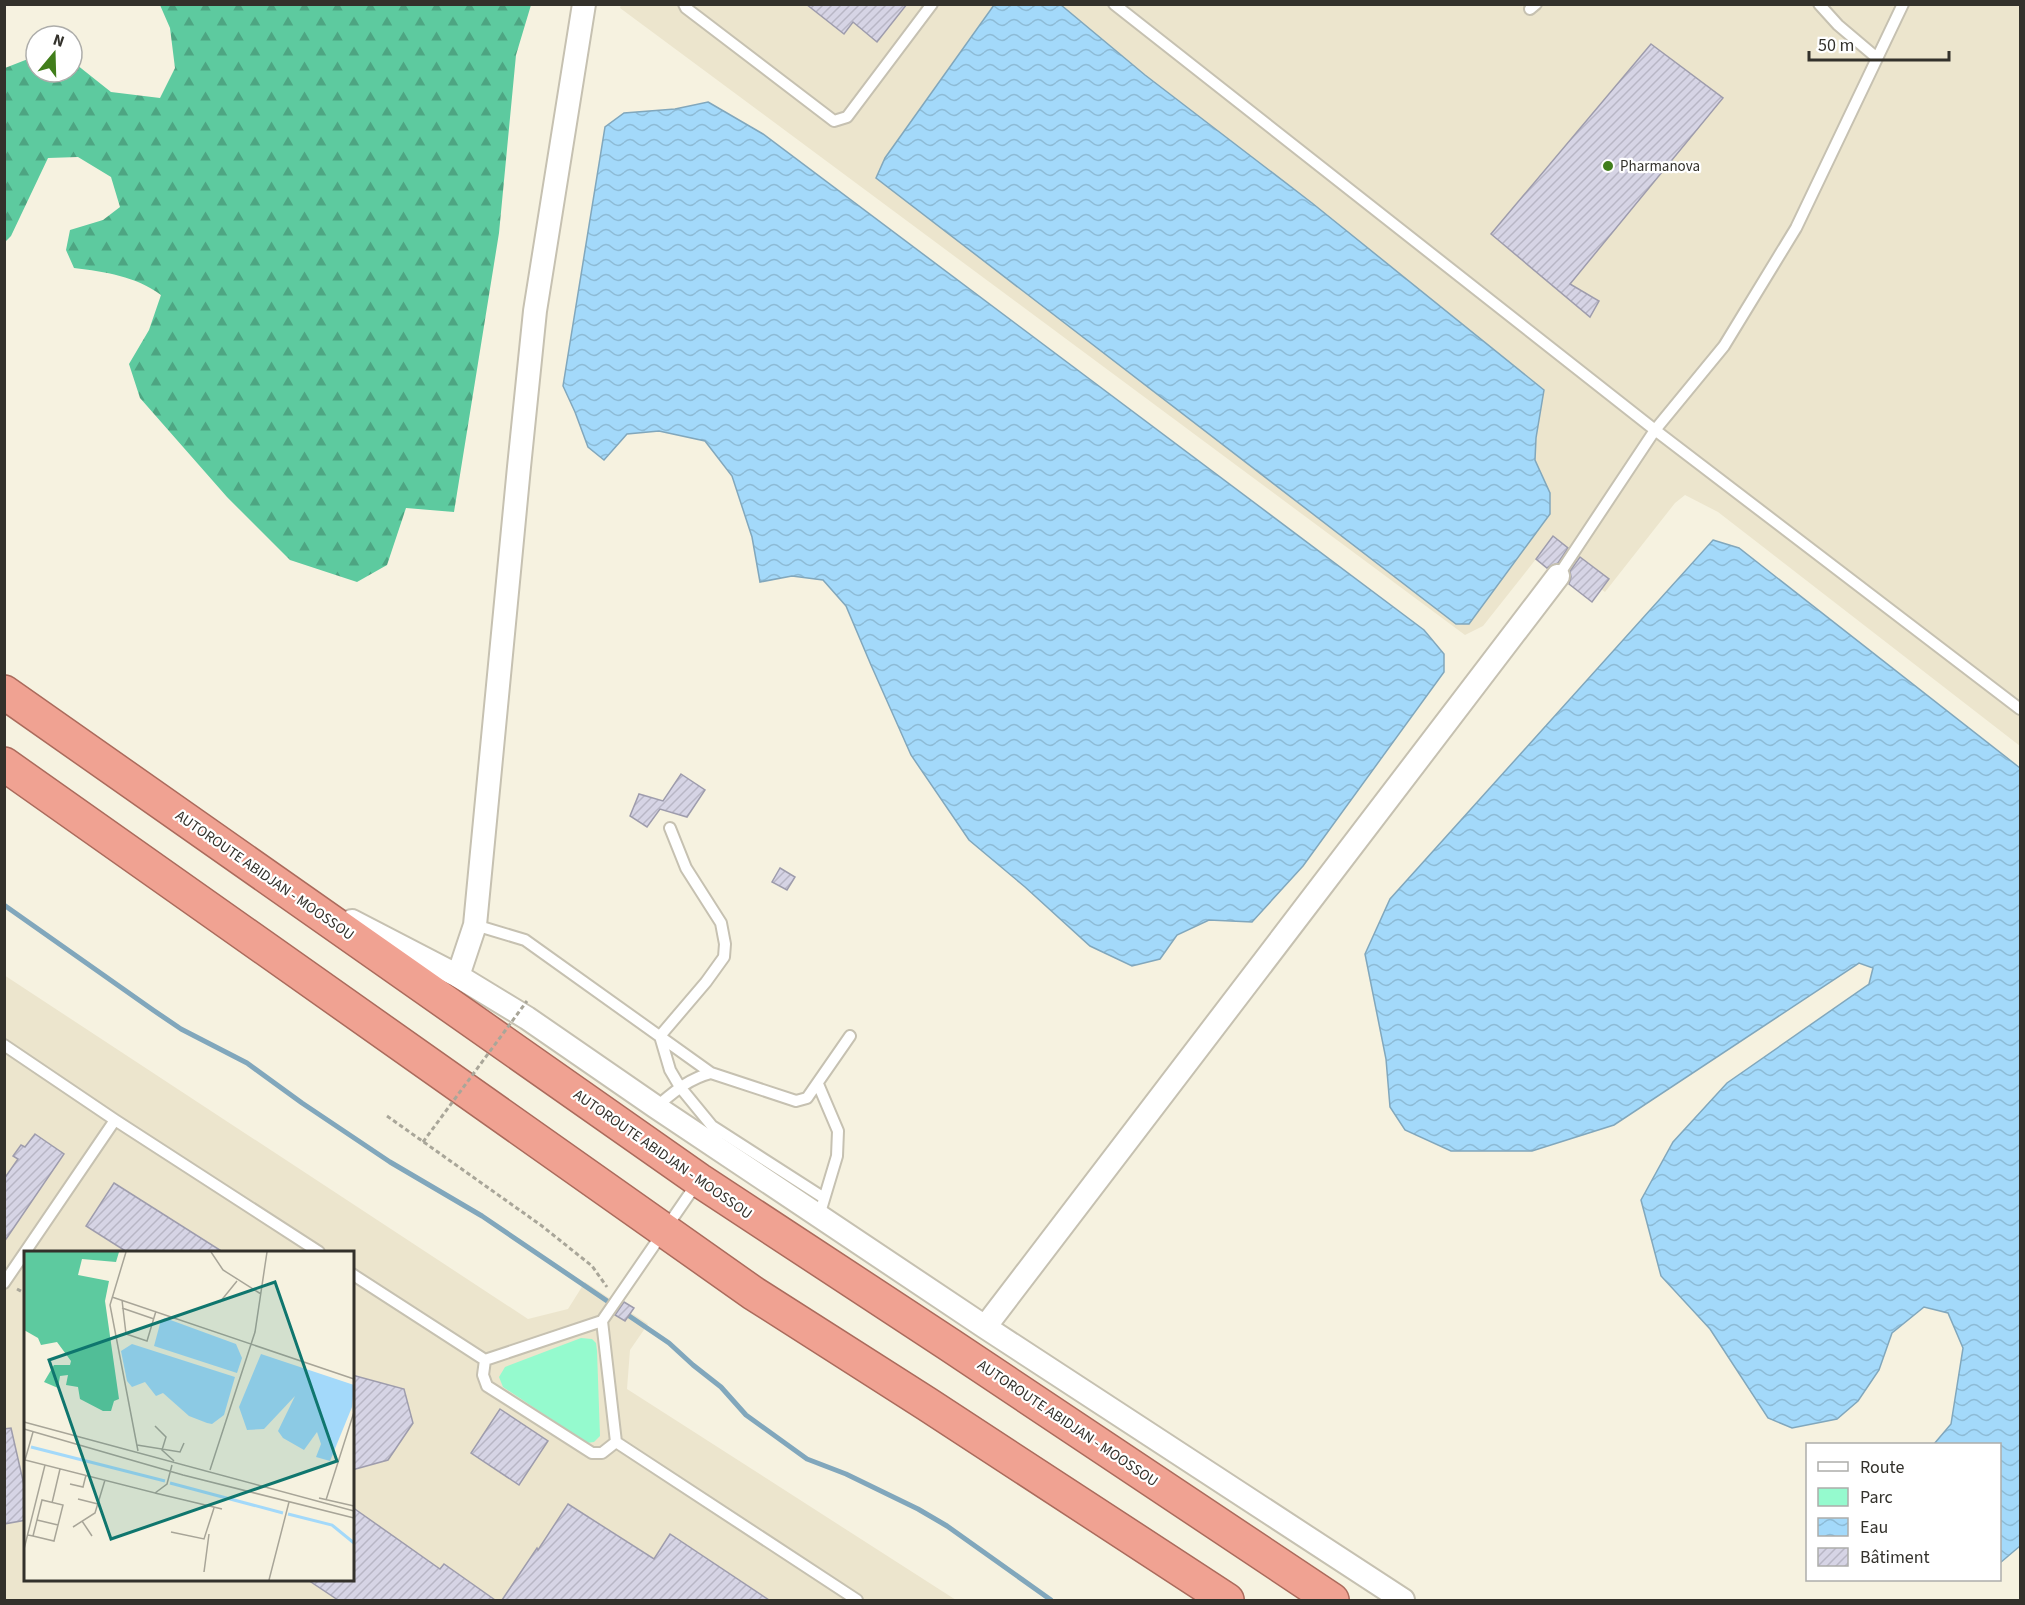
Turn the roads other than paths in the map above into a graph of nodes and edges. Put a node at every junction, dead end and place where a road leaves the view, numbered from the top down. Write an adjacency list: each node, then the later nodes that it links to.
1 (584, 4): 14 (street)
2 (684, 4): 3 (lane)
3 (932, 4)
4 (1114, 4): 8 (lane)
5 (1819, 4): 7 (lane)
6 (1904, 4): 7 (lane)
7 (1877, 58): 8 (lane)
8 (1655, 430): 9 (lane); 11 (lane)
9 (1558, 576): 35 (street)
10 (16, 700): 15 (street); 26 (highway, AUTOROUTE ABIDJAN - MOOSSOU)
11 (2020, 709)
12 (4, 764): 28 (highway)
13 (670, 828): 16 (lane)
14 (475, 924): 15 (street); 16 (lane)
15 (458, 976): 22 (street)
16 (660, 1036): 19 (lane); 21 (lane)
17 (850, 1036): 20 (lane)
18 (4, 1046): 23 (lane)
19 (711, 1073): 20 (lane); 21 (lane)
20 (818, 1084): 27 (lane)
21 (680, 1087): 22 (lane); 24 (lane)
22 (656, 1107): 25 (street)
23 (115, 1120): 29 (lane); 30 (lane)
24 (712, 1126): 25 (lane); 27 (lane)
25 (722, 1151): 27 (street)
26 (699, 1180): 28 (lane); 40 (highway, AUTOROUTE ABIDJAN - MOOSSOU)
27 (822, 1207): 35 (street)
28 (663, 1231): 34 (lane); 39 (highway)
29 (26, 1251)
30 (317, 1251)
31 (24, 1254): 33 (lane)
32 (354, 1275): 36 (lane)
33 (4, 1283)
34 (602, 1321): 36 (lane); 37 (lane)
35 (985, 1327): 41 (street)
36 (485, 1360): 37 (lane)
37 (616, 1442): 38 (lane)
38 (857, 1600)
39 (1227, 1600)
40 (1332, 1600)
41 (1403, 1600)

